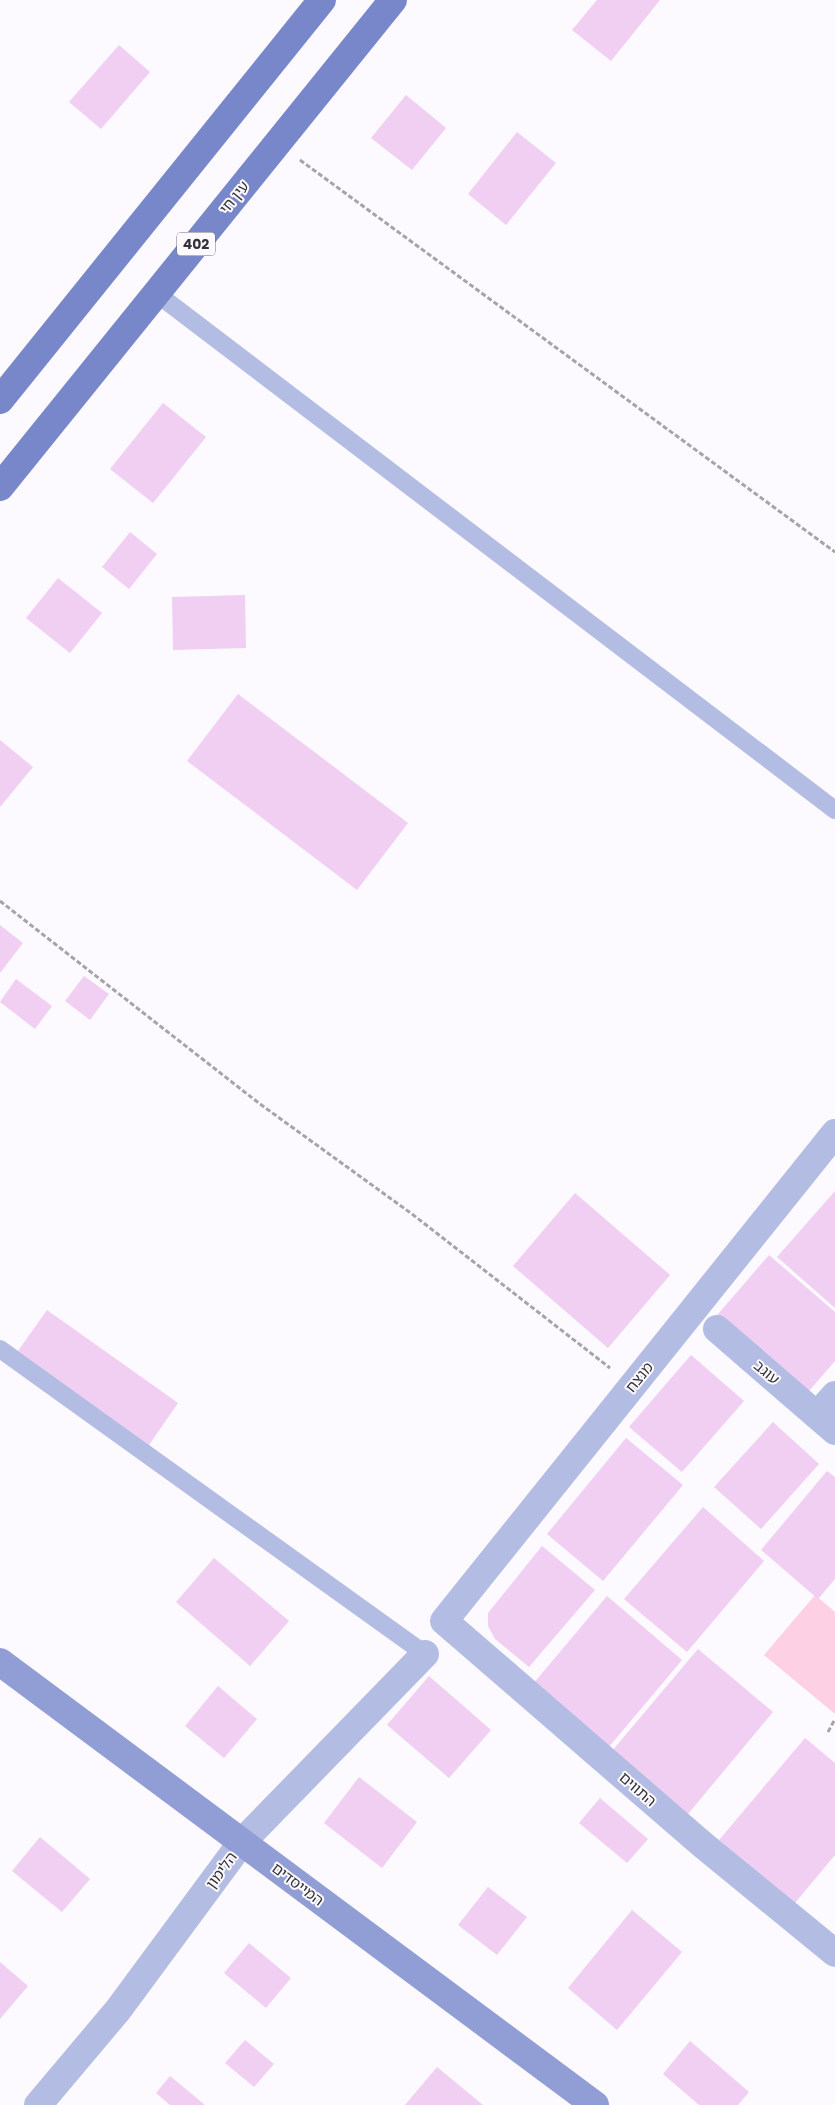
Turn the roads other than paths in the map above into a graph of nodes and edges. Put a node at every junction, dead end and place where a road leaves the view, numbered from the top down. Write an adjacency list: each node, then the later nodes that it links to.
1 (322, 0): 4 (main road)
2 (393, 0): 3 (main road, עין חי / 402)
3 (156, 294): 5 (main road, עין חי / 402); 6 (lane)
4 (0, 400)
5 (0, 487)
6 (835, 810)
7 (834, 1135): 12 (street, מנצח)
8 (716, 1329): 11 (street, עוגב)
9 (0, 1349): 13 (lane)
10 (835, 1394): 11 (street, עוגב)
11 (826, 1423)
12 (444, 1621): 16 (street, התווים)
13 (425, 1654): 15 (street, הלימון)
14 (0, 1662): 15 (street, המייסדים)
15 (242, 1842): 17 (street, הלימון); 18 (street, המייסדים)
16 (835, 1953)
17 (38, 2105)
18 (595, 2105)

